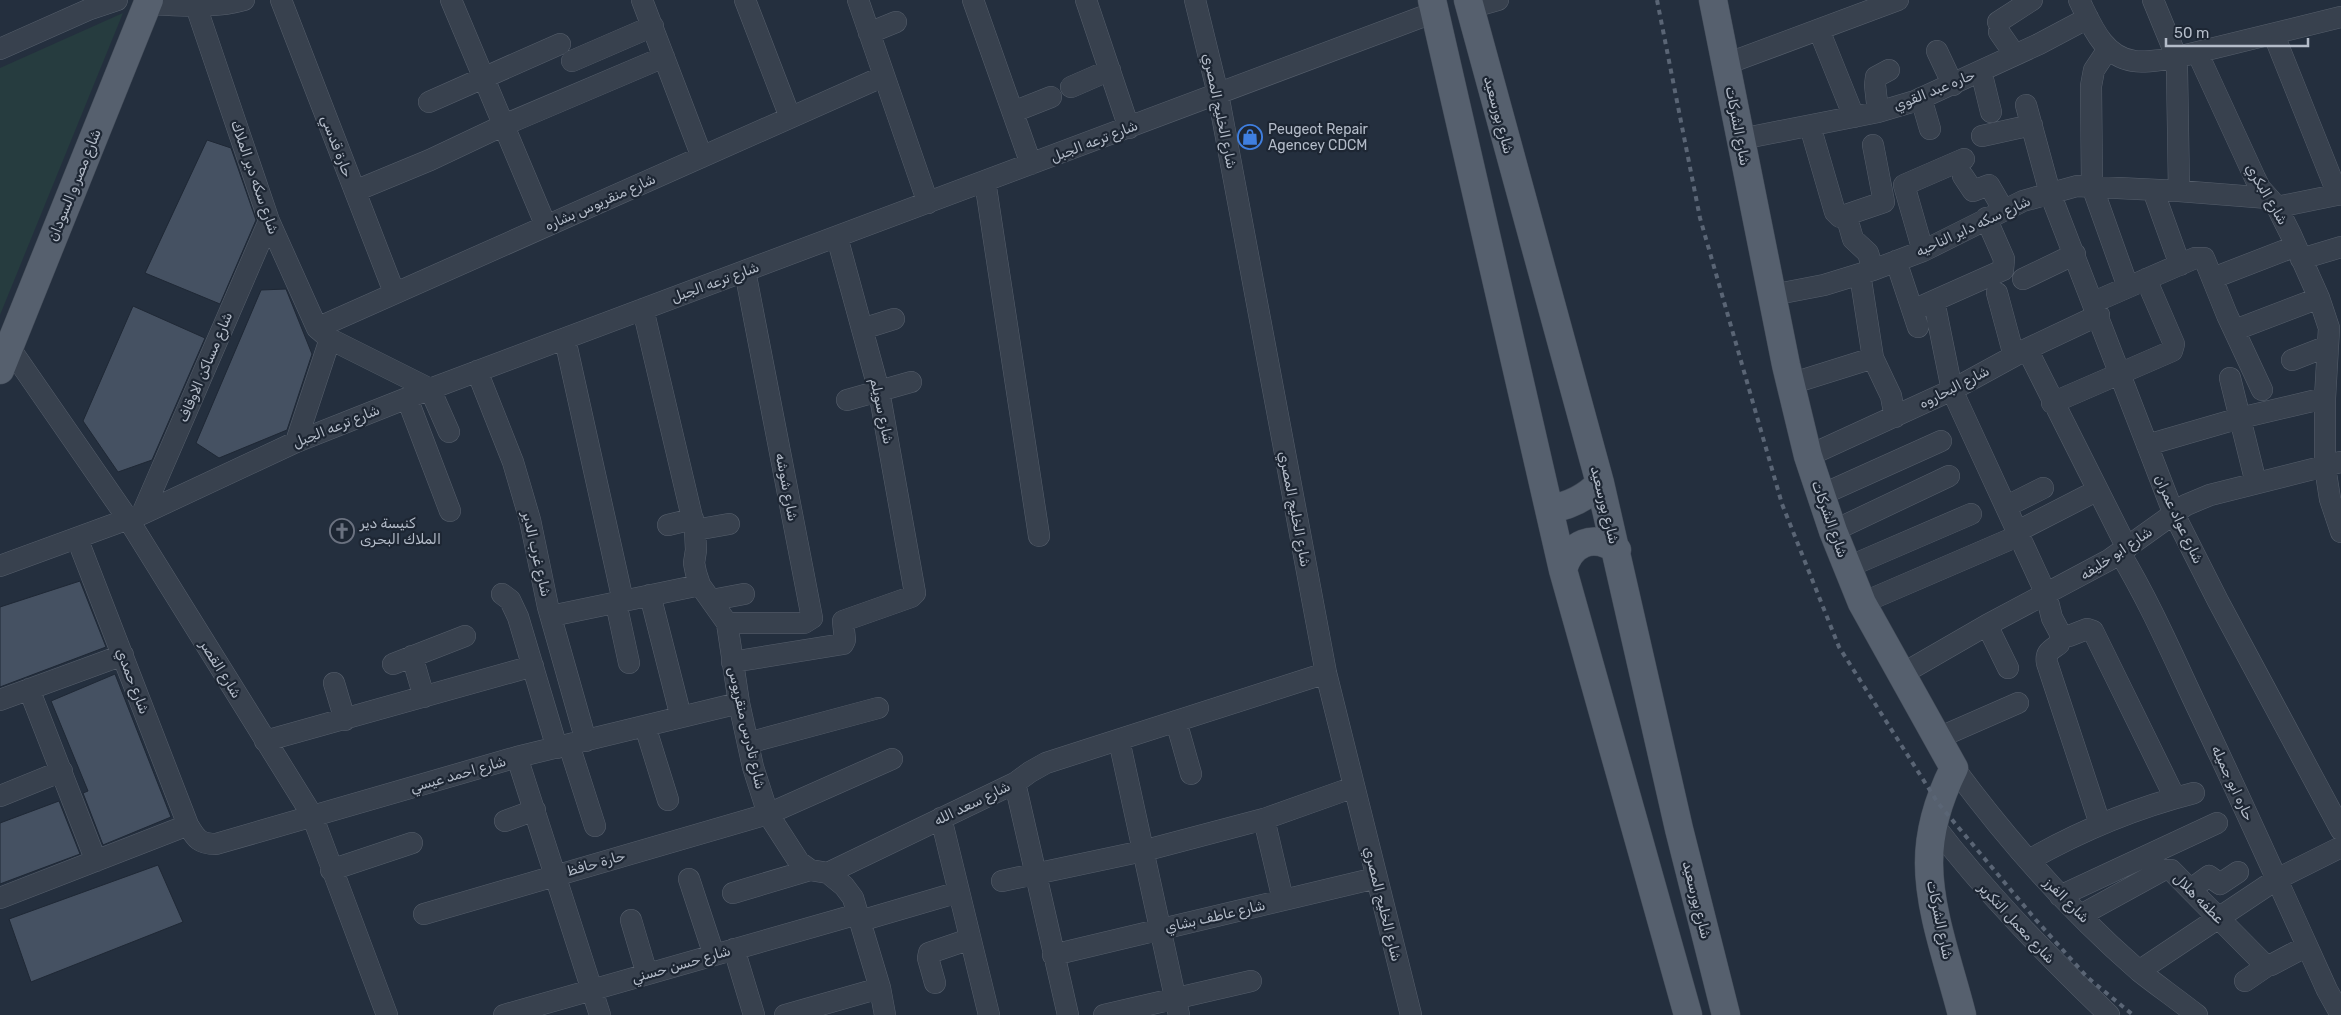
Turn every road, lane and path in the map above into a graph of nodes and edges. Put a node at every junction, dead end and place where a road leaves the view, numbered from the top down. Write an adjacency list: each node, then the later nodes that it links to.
1 (116, 0): 27 (street)
2 (244, 0): 18 (street)
3 (281, 0): 63 (street, حارة قدسي)
4 (451, 0): 39 (street)
5 (642, 0): 23 (street)
6 (745, 0): 50 (street)
7 (858, 0): 25 (street)
8 (973, 0): 46 (street)
9 (1086, 0): 35 (street)
10 (1195, 0): 42 (street, شارع الخليج المصري)
11 (1498, 0): 17 (street)
12 (1713, 0): 34 (main road, شارع الشركات)
13 (1898, 0): 24 (street)
14 (2032, 0): 31 (street)
15 (2153, 0): 33 (street)
16 (148, 2): 18 (street); 102 (main road, شارع مصر و السودان)
17 (1469, 4): 125 (main road, شارع بورسعيد)
18 (196, 6): 72 (street, شارع سكه دير الملاك)
19 (1434, 6): 42 (street, شارع ترعه الجبل); 131 (main road)
20 (2084, 9): 28 (street); 31 (street, حاره عبد القوي)
21 (2341, 17): 26 (street)
22 (896, 22): 25 (street)
23 (653, 26): 32 (street); 39 (street)
24 (1818, 30): 34 (street); 49 (street)
25 (869, 33): 38 (street)
26 (2274, 35): 30 (street); 67 (street)
27 (0, 49)
28 (2108, 49): 33 (street); 61 (street)
29 (1937, 51): 40 (street)
30 (2198, 54): 33 (street); 69 (street, شارع البكري)
31 (2015, 55): 37 (street, حاره عبد القوي)
32 (664, 57): 51 (street); 58 (street)
33 (2173, 57): 64 (street)
34 (1726, 64): 56 (main road, شارع الشركات)
35 (1110, 70): 41 (street); 53 (street)
36 (1888, 70): 47 (street)
37 (1981, 71): 40 (street, حاره عبد القوي); 48 (street)
38 (884, 76): 50 (street, شارع منقريوس بشاره); 68 (street)
39 (484, 78): 45 (street); 51 (street)
40 (1953, 85): 44 (street, حاره عبد القوي)
41 (1070, 87)
42 (1218, 94): 53 (street, شارع ترعه الجبل); 169 (street, شارع الخليج المصري)
43 (1051, 97): 46 (street)
44 (1921, 98): 47 (street, حاره عبد القوي); 54 (street)
45 (429, 102)
46 (1013, 112): 59 (street)
47 (1878, 112): 49 (street, حاره عبد القوي)
48 (1991, 112)
49 (1854, 117): 52 (street, حاره عبد القوي)
50 (790, 118): 58 (street, شارع منقريوس بشاره)
51 (504, 125): 63 (street); 73 (street)
52 (1810, 126): 56 (street, حاره عبد القوي); 71 (street)
53 (1129, 128): 59 (street, شارع ترعه الجبل)
54 (1930, 129)
55 (1982, 136): 66 (street, شارع عواد عمران)
56 (1741, 139): 88 (main road, شارع الشركات)
57 (1873, 145): 65 (street)
58 (702, 157): 73 (street, شارع منقريوس بشاره)
59 (1031, 164): 60 (street, شارع ترعه الجبل)
60 (985, 181): 68 (street, شارع ترعه الجبل); 142 (street)
61 (2092, 186): 62 (street, شارع سكه داير الناحيه); 66 (street, شارع سكه داير الناحيه); 85 (street)
62 (2153, 190): 64 (street, شارع سكه داير الناحيه); 80 (street)
63 (355, 191): 86 (street, حارة قدسي)
64 (2179, 191): 69 (street, شارع سكه داير الناحيه)
65 (1894, 193): 70 (street); 71 (street); 76 (street)
66 (2050, 193): 70 (street, شارع سكه داير الناحيه); 78 (street, شارع عواد عمران)
67 (2340, 195): 69 (street, شارع سكه داير الناحيه)
68 (928, 203): 74 (street, شارع ترعه الجبل)
69 (2272, 203): 77 (street, شارع البكري)
70 (1995, 214): 76 (street, شارع سكه داير الناحيه); 90 (street)
71 (1846, 215): 83 (street)
72 (269, 221): 96 (street, شارع سكه دير الملاك); 135 (street, شارع مساكن الاوقاف)
73 (546, 226): 86 (street, شارع منقريوس بشاره)
74 (837, 236): 82 (street, شارع ترعه الجبل); 94 (street, شارع سويلم)
75 (2341, 247): 77 (street)
76 (1922, 251): 79 (street, شارع سكه داير الناحيه)
77 (2299, 252): 81 (street); 89 (street, شارع البكري)
78 (2075, 254): 84 (street); 92 (street, شارع عواد عمران)
79 (1896, 261): 83 (street, شارع سكه داير الناحيه); 90 (street)
80 (2180, 265): 81 (street, شارع البحاروه); 85 (street, شارع البحاروه)
81 (2210, 270): 95 (street)
82 (745, 271): 91 (street, شارع ترعه الجبل); 158 (street, شارع شوشه)
83 (1867, 272): 88 (street, شارع سكه داير الناحيه); 100 (street)
84 (2023, 279)
85 (2137, 283): 92 (street, شارع البحاروه); 104 (street)
86 (394, 292): 96 (street, شارع منقريوس بشاره)
87 (1997, 293): 99 (street, حاره ابو جميله)
88 (1772, 295): 107 (main road, شارع الشركات)
89 (2319, 298): 95 (street); 98 (street, شارع البكري)
90 (1934, 300): 109 (street)
91 (643, 309): 97 (street, شارع ترعه الجبل); 136 (street, شارع تادرس منقريوس)
92 (2096, 309): 99 (street, شارع البحاروه); 104 (street, شارع عواد عمران)
93 (894, 319): 94 (street)
94 (862, 329): 111 (street, شارع سويلم)
95 (2235, 330): 110 (street)
96 (324, 333): 108 (street); 120 (street)
97 (565, 339): 103 (street, شارع ترعه الجبل); 154 (street)
98 (2333, 340): 101 (street); 113 (street, شارع البكري)
99 (2021, 352): 109 (street, شارع البحاروه); 115 (street, حاره ابو جميله)
100 (1873, 358): 107 (street); 116 (street)
101 (2292, 360)
102 (2, 364): 135 (street, شارع القصر)
103 (477, 372): 108 (street, شارع ترعه الجبل); 156 (street, شارع غرب الدير)
104 (2119, 375): 115 (street); 121 (street, شارع عواد عمران)
105 (2230, 378): 117 (street)
106 (911, 382): 111 (street)
107 (1790, 384): 122 (main road, شارع الشركات)
108 (430, 389): 112 (street, شارع ترعه الجبل); 118 (street)
109 (1952, 390): 116 (street, شارع البحاروه); 130 (street)
110 (2262, 390)
111 (879, 391): 114 (street); 159 (street, شارع سويلم)
112 (407, 398): 120 (street, شارع ترعه الجبل); 132 (street)
113 (2325, 398): 117 (street); 123 (street, شارع البكري)
114 (847, 400)
115 (2052, 403): 128 (street, حاره ابو جميله)
116 (1895, 417): 122 (street, شارع البحاروه)
117 (2240, 418): 121 (street); 126 (street)
118 (449, 432)
119 (1941, 441): 129 (street)
120 (296, 442): 135 (street, شارع ترعه الجبل)
121 (2147, 445): 133 (street, شارع عواد عمران)
122 (1808, 456): 129 (main road, شارع الشركات)
123 (2333, 464): 126 (street, شارع ابو خليفه); 140 (street, شارع البكري)
124 (1949, 476): 139 (street)
125 (1600, 483): 131 (main road); 144 (main road, شارع بورسعيد)
126 (2256, 483): 133 (street, شارع ابو خليفه)
127 (2043, 488): 130 (street)
128 (2096, 491): 141 (street); 145 (street, حاره ابو جميله)
129 (1820, 495): 139 (main road, شارع الشركات)
130 (2007, 506): 141 (street)
131 (1549, 509): 148 (main road)
132 (450, 511)
133 (2174, 512): 145 (street, شارع ابو خليفه); 208 (street, شارع عواد عمران)
134 (1971, 514): 147 (street)
135 (135, 516): 143 (street, شارع ترعه الجبل); 184 (street, شارع القصر)
136 (694, 524): 137 (street); 138 (street); 149 (street, شارع تادرس منقريوس)
137 (729, 524)
138 (668, 525)
139 (1833, 531): 147 (main road, شارع الشركات)
140 (2341, 532)
141 (2019, 533): 152 (street); 155 (street)
142 (1039, 536)
143 (77, 538): 146 (street, شارع ترعه الجبل); 164 (street, شارع حمدي)
144 (1617, 550): 148 (main road); 207 (main road, شارع بورسعيد)
145 (2124, 551): 152 (street, شارع ابو خليفه); 222 (street, حاره ابو جميله)
146 (0, 566)
147 (1848, 567): 155 (main road, شارع الشركات)
148 (1563, 570): 209 (main road)
149 (706, 592): 151 (street); 153 (street); 160 (street, شارع تادرس منقريوس)
150 (502, 594): 157 (street)
151 (744, 594)
152 (2046, 594): 161 (street, شارع ابو خليفه); 162 (street)
153 (650, 596): 154 (street); 178 (street)
154 (620, 602): 156 (street); 165 (street)
155 (1862, 603): 170 (main road, شارع الشركات)
156 (550, 612): 157 (street); 185 (street, شارع غرب الدير)
157 (518, 617): 167 (street)
158 (812, 618): 159 (street); 160 (street)
159 (843, 621): 166 (street)
160 (727, 623): 166 (street, شارع تادرس منقريوس)
161 (1986, 625): 168 (street); 170 (street, شارع ابو خليفه)
162 (2060, 635): 204 (street); 204 (street)
163 (465, 636): 173 (street)
164 (123, 655): 172 (street); 205 (street, شارع حمدي)
165 (629, 662)
166 (732, 662): 175 (street, شارع تادرس منقريوس)
167 (533, 666): 173 (street); 185 (street)
168 (2008, 668)
169 (1326, 673): 180 (street, شارع سعد الله); 193 (street, شارع الخليج المصري)
170 (1902, 674): 182 (main road, شارع الشركات)
171 (334, 683): 179 (street)
172 (30, 689): 174 (street); 190 (street)
173 (424, 697): 179 (street)
174 (0, 700)
175 (739, 703): 178 (street, شارع احمد عيسي); 186 (street, شارع تادرس منقريوس)
176 (2018, 703): 182 (street)
177 (878, 708): 186 (street)
178 (681, 717): 181 (street, شارع احمد عيسي)
179 (345, 720): 184 (street)
180 (1176, 721): 183 (street, شارع سعد الله); 191 (street)
181 (645, 726): 185 (street, شارع احمد عيسي); 195 (street)
182 (1938, 738): 189 (main road, شارع الشركات)
183 (1119, 740): 192 (street, شارع سعد الله); 212 (street)
184 (265, 741): 198 (street, شارع القصر)
185 (570, 744): 187 (street, شارع احمد عيسي); 206 (street)
186 (748, 744): 197 (street, شارع تادرس منقريوس)
187 (518, 757): 196 (street); 198 (street, شارع احمد عيسي)
188 (892, 759): 197 (street, حارة حافظ)
189 (1954, 768): 203 (main road, شارع الشركات); 213 (street, شارع الفرز)
190 (62, 772): 194 (street); 214 (street)
191 (1191, 774)
192 (1015, 783): 199 (street, شارع سعد الله); 218 (street)
193 (1354, 787): 200 (street); 220 (street, شارع الخليج المصري)
194 (0, 796)
195 (668, 800)
196 (534, 810): 201 (street); 219 (street)
197 (768, 814): 216 (street, شارع تادرس منقريوس); 219 (street, حارة حافظ)
198 (312, 815): 205 (street, شارع احمد عيسي); 215 (street, شارع القصر)
199 (942, 818): 216 (street, شارع سعد الله); 226 (street)
200 (1264, 818): 212 (street); 229 (street)
201 (506, 821)
202 (2218, 823): 227 (street)
203 (1933, 824): 261 (main road, شارع الشركات); 262 (street, شارع معمل التكرير)
204 (2100, 824): 213 (street)
205 (188, 825): 214 (street)
206 (595, 826)
207 (1679, 829): 209 (main road); 260 (main road, شارع بورسعيد)
208 (2341, 830)
209 (1640, 837): 259 (main road)
210 (412, 844): 215 (street)
211 (2341, 847): 222 (street)
212 (1143, 851): 218 (street); 235 (street)
213 (2028, 860): 227 (street, شارع الفرز)
214 (96, 861): 228 (street)
215 (331, 870): 249 (street, شارع القصر)
216 (819, 872): 225 (street, شارع سعد الله); 232 (street, شارع تادرس منقريوس)
217 (2238, 872): 224 (street)
218 (1036, 874): 223 (street); 239 (street)
219 (555, 875): 230 (street, حارة حافظ); 247 (street)
220 (1376, 878): 229 (street, شارع عاطف بشاي); 258 (street, شارع الخليج المصري)
221 (689, 879): 238 (street)
222 (2277, 879): 233 (street); 237 (street, حاره ابو جميله)
223 (1002, 881)
224 (2191, 889): 231 (street, عطفه هلال); 233 (street, عطفه هلال)
225 (733, 892)
226 (959, 892): 232 (street, شارع حسن حسني); 236 (street)
227 (2060, 896): 231 (street, شارع الفرز)
228 (0, 898)
229 (1283, 900): 235 (street, شارع عاطف بشاي)
230 (424, 914)
231 (2081, 915): 241 (street, شارع الفرز)
232 (859, 917): 238 (street, شارع حسن حسني); 246 (street, شارع تادرس منقريوس)
233 (2219, 918): 240 (street, عطفه هلال); 241 (street)
234 (631, 920): 242 (street)
235 (1160, 929): 239 (street, شارع عاطف بشاي); 248 (street)
236 (970, 938): 245 (street); 255 (street)
237 (2307, 946): 240 (street); 264 (street, حاره ابو جميله)
238 (724, 952): 242 (street, شارع حسن حسني); 252 (street)
239 (1053, 955): 256 (street)
240 (2267, 966): 243 (street)
241 (2139, 971): 263 (street, شارع الفرز)
242 (647, 974): 247 (street, شارع حسن حسني)
243 (2244, 980)
244 (1251, 981): 248 (street)
245 (935, 983)
246 (880, 988): 253 (street); 254 (street, شارع تادرس منقريوس)
247 (592, 990): 250 (street, شارع حسن حسني); 251 (street)
248 (1178, 1007): 257 (street)
249 (386, 1015)
250 (504, 1015)
251 (600, 1015)
252 (754, 1015)
253 (785, 1015)
254 (885, 1015)
255 (989, 1015)
256 (1068, 1015)
257 (1104, 1015)
258 (1410, 1015)
259 (1688, 1015)
260 (1726, 1015)
261 (1962, 1015)
262 (2108, 1015)
263 (2197, 1015)
264 (2341, 1015)

